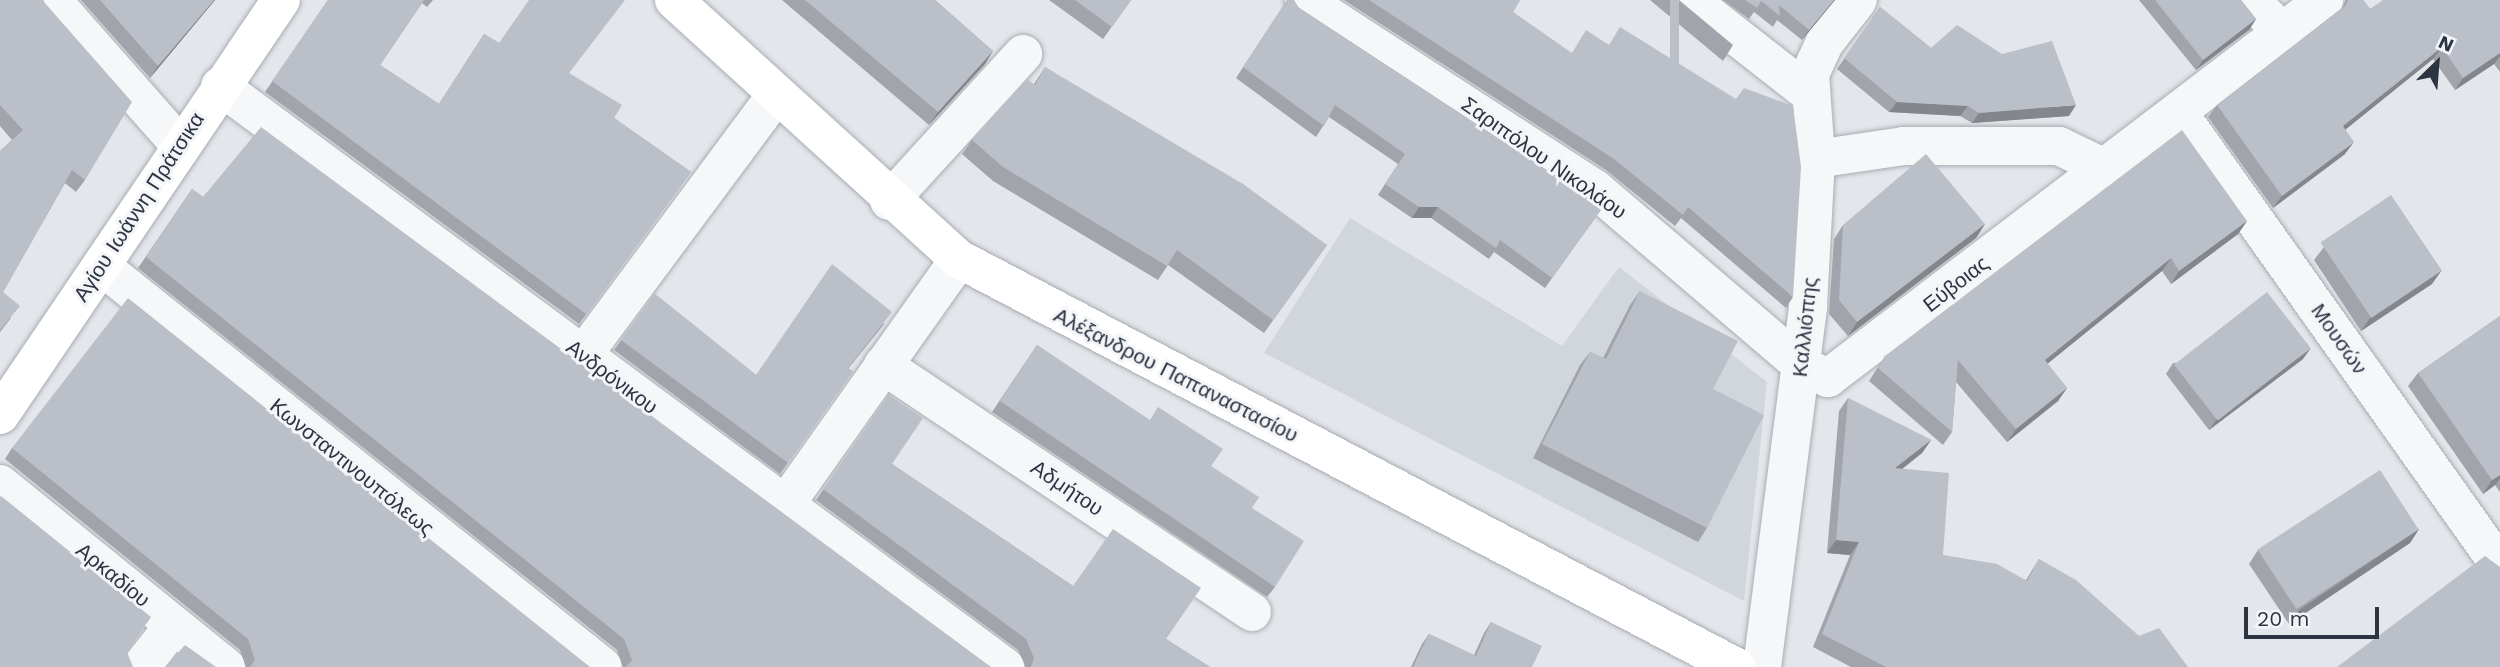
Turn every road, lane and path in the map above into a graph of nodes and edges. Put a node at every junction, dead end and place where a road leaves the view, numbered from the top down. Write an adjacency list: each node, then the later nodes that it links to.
1 (52, 0): 15 (street)
2 (281, 0): 11 (main road, Αγίου Ιωάννη Πράτσικα)
3 (674, 0): 13 (main road, Αλέξανδρου Παπαναστασίου)
4 (1304, 0): 23 (street, Σαριπόλου Νικολάου)
5 (1690, 0): 12 (street)
6 (1858, 0): 12 (street, Καλλιόπης)
7 (2251, 0): 9 (street)
8 (2324, 0): 9 (street, Εύβοιας)
9 (2282, 32): 14 (street, Εύβοιας)
10 (1023, 54): 18 (street)
11 (220, 86): 15 (main road, Αγίου Ιωάννη Πράτσικα); 21 (street, Ανδρόνικου)
12 (1809, 93): 16 (street, Καλλιόπης)
13 (776, 95): 18 (main road, Αλέξανδρου Παπαναστασίου); 21 (street)
14 (2178, 112): 17 (street, Εύβοιας); 27 (street, Μουσών)
15 (180, 144): 20 (main road, Αγίου Ιωάννη Πράτσικα)
16 (1816, 159): 17 (street); 23 (street, Καλλιόπης)
17 (2105, 168): 23 (street, Εύβοιας)
18 (889, 201): 19 (main road, Αλέξανδρου Παπαναστασίου)
19 (959, 259): 22 (street); 34 (main road, Αλέξανδρου Παπαναστασίου)
20 (101, 266): 24 (main road, Αγίου Ιωάννη Πράτσικα); 32 (street, Κωνσταντινουπόλεως)
21 (583, 355): 26 (street, Ανδρόνικου)
22 (883, 365): 26 (street); 28 (street, Αδμήτου)
23 (1801, 366): 35 (street, Καλλιόπης)
24 (0, 415)
25 (0, 484): 29 (street, Αρκαδίου)
26 (785, 505): 33 (street, Ανδρόνικου)
27 (2500, 566)
28 (1252, 612)
29 (174, 625): 30 (street); 31 (street, Αρκαδίου)
30 (141, 667)
31 (226, 667)
32 (603, 667)
33 (1005, 667)
34 (1736, 667)
35 (1762, 667)

